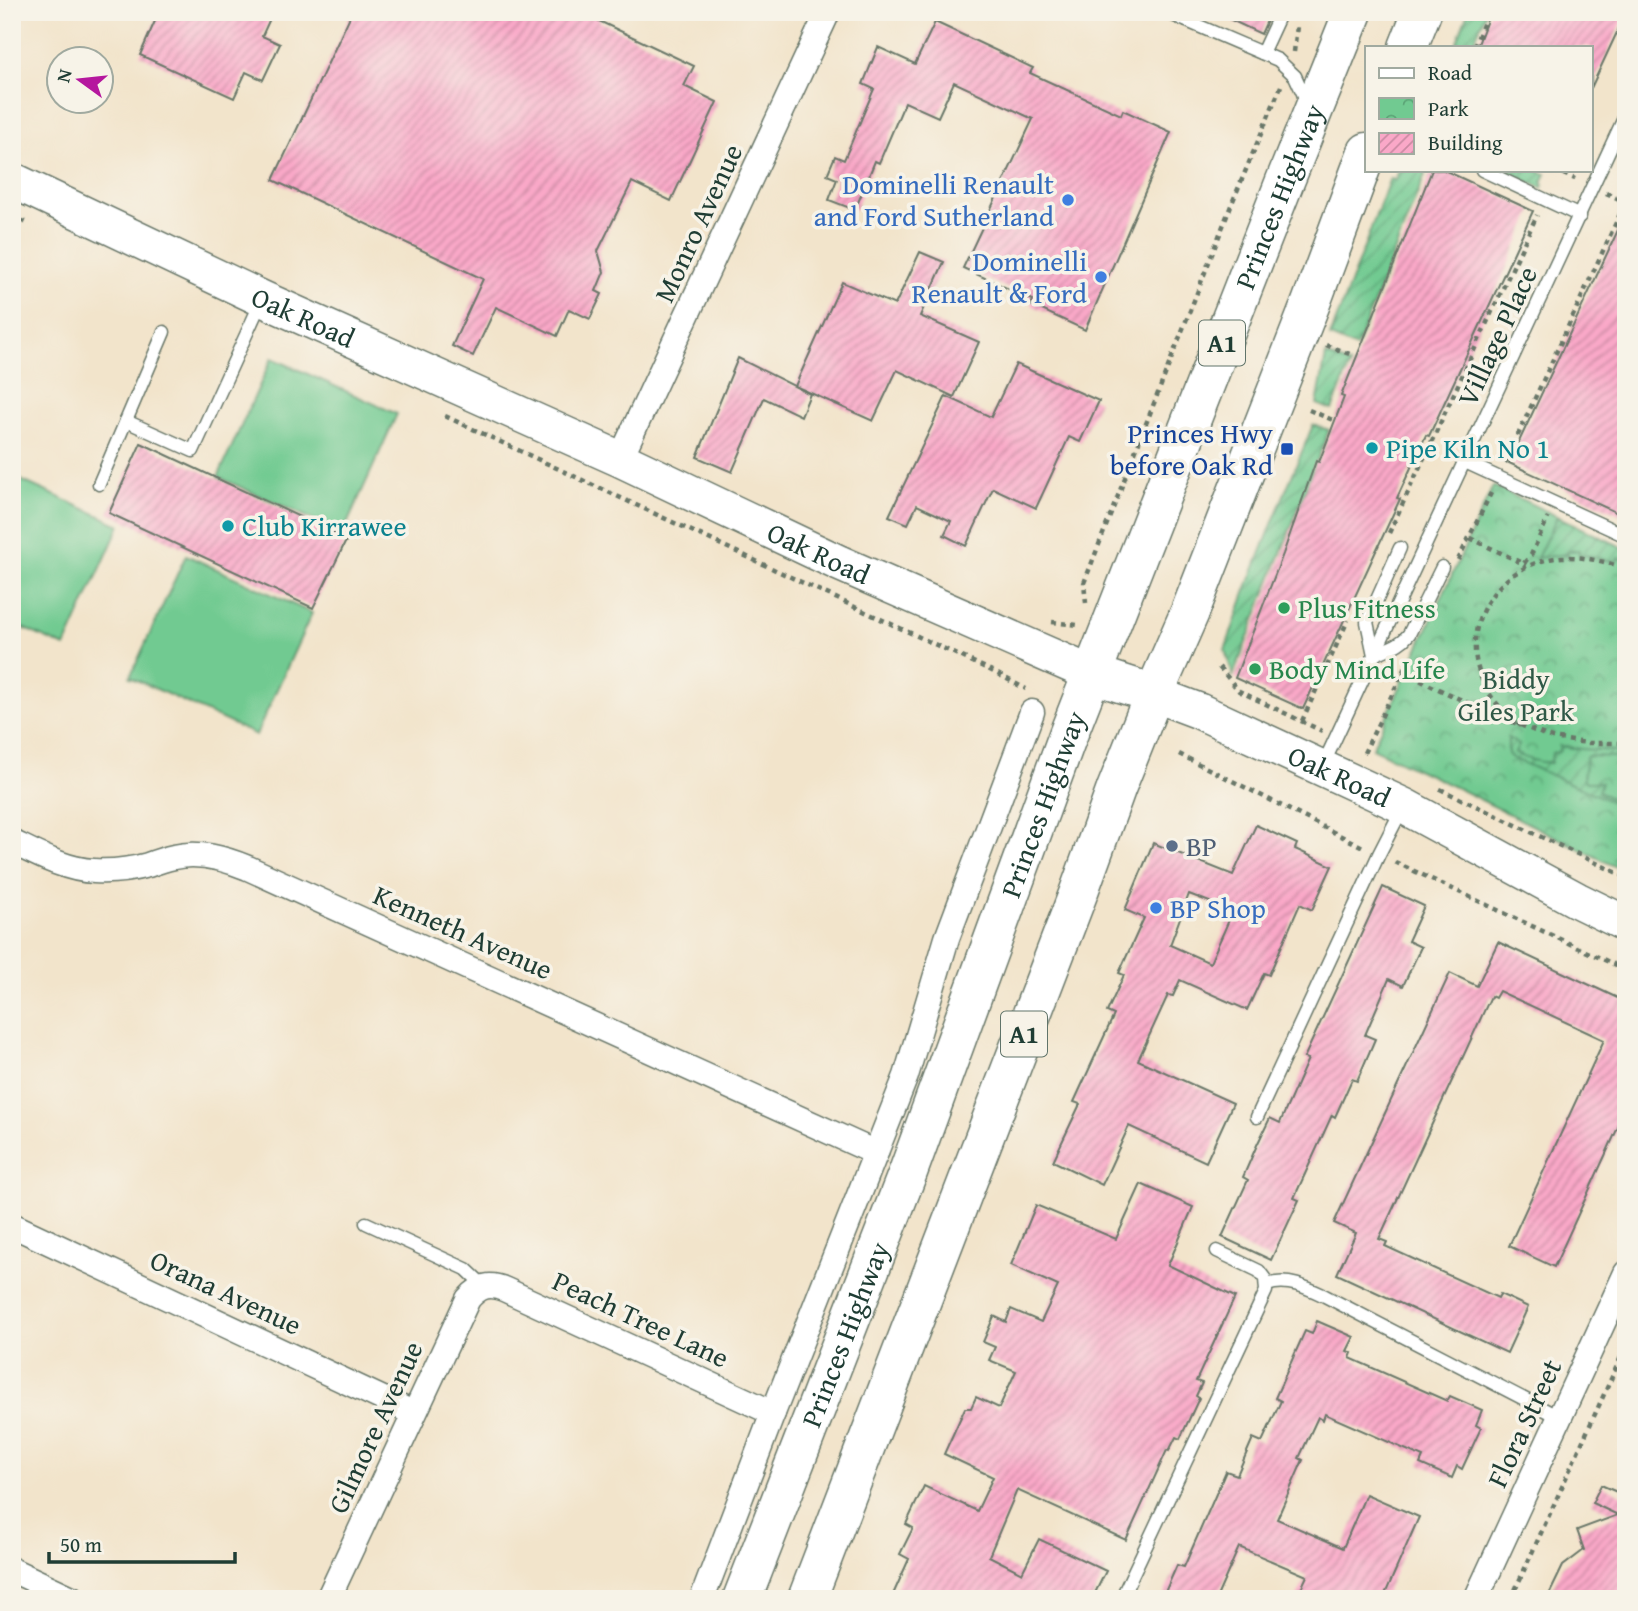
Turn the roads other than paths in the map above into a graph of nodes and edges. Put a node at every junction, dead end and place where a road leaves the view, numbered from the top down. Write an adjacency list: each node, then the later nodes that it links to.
1 (828, 12): 15 (street, Monro Avenue)
2 (1166, 12): 5 (lane)
3 (1281, 12): 5 (lane)
4 (1353, 12): 6 (highway, Princes Highway / A1)
5 (1262, 53): 6 (lane)
6 (1311, 114): 22 (highway, Princes Highway / A1)
7 (1626, 114): 11 (lane, Village Place)
8 (1365, 157): 23 (highway, A1)
9 (1486, 172): 11 (lane)
10 (12, 180): 12 (street, Oak Road)
11 (1580, 216): 16 (lane, Village Place)
12 (263, 299): 14 (lane); 15 (street, Oak Road)
13 (164, 332): 14 (lane)
14 (126, 421): 17 (lane)
15 (620, 459): 22 (street, Oak Road)
16 (1465, 462): 18 (lane); 21 (lane, Village Place)
17 (99, 484)
18 (1626, 536)
19 (1400, 548): 21 (lane)
20 (1442, 567): 21 (lane)
21 (1374, 655): 25 (lane, Village Place)
22 (1092, 674): 23 (highway, Oak Road); 44 (highway, Princes Highway / A1)
23 (1154, 694): 25 (street, Oak Road); 45 (highway, A1)
24 (1034, 703): 30 (street, Princes Highway)
25 (1322, 767): 26 (street, Oak Road)
26 (1404, 806): 28 (street, Oak Road); 29 (lane)
27 (12, 842): 30 (street, Kenneth Avenue)
28 (1626, 924)
29 (1257, 1117)
30 (876, 1153): 38 (street, Princes Highway)
31 (366, 1223): 36 (lane)
32 (12, 1225): 37 (street, Orana Avenue)
33 (1217, 1251): 35 (lane)
34 (1626, 1273): 39 (street, Flora Street)
35 (1266, 1284): 39 (lane); 46 (lane)
36 (484, 1286): 37 (street, Gilmore Avenue); 38 (street, Peach Tree Lane)
37 (413, 1413): 42 (street, Gilmore Avenue)
38 (773, 1413): 43 (street, Princes Highway)
39 (1559, 1417): 47 (street, Flora Street)
40 (12, 1570): 41 (street)
41 (74, 1599)
42 (328, 1599)
43 (702, 1599)
44 (742, 1599)
45 (807, 1599)
46 (1121, 1599)
47 (1476, 1599)

